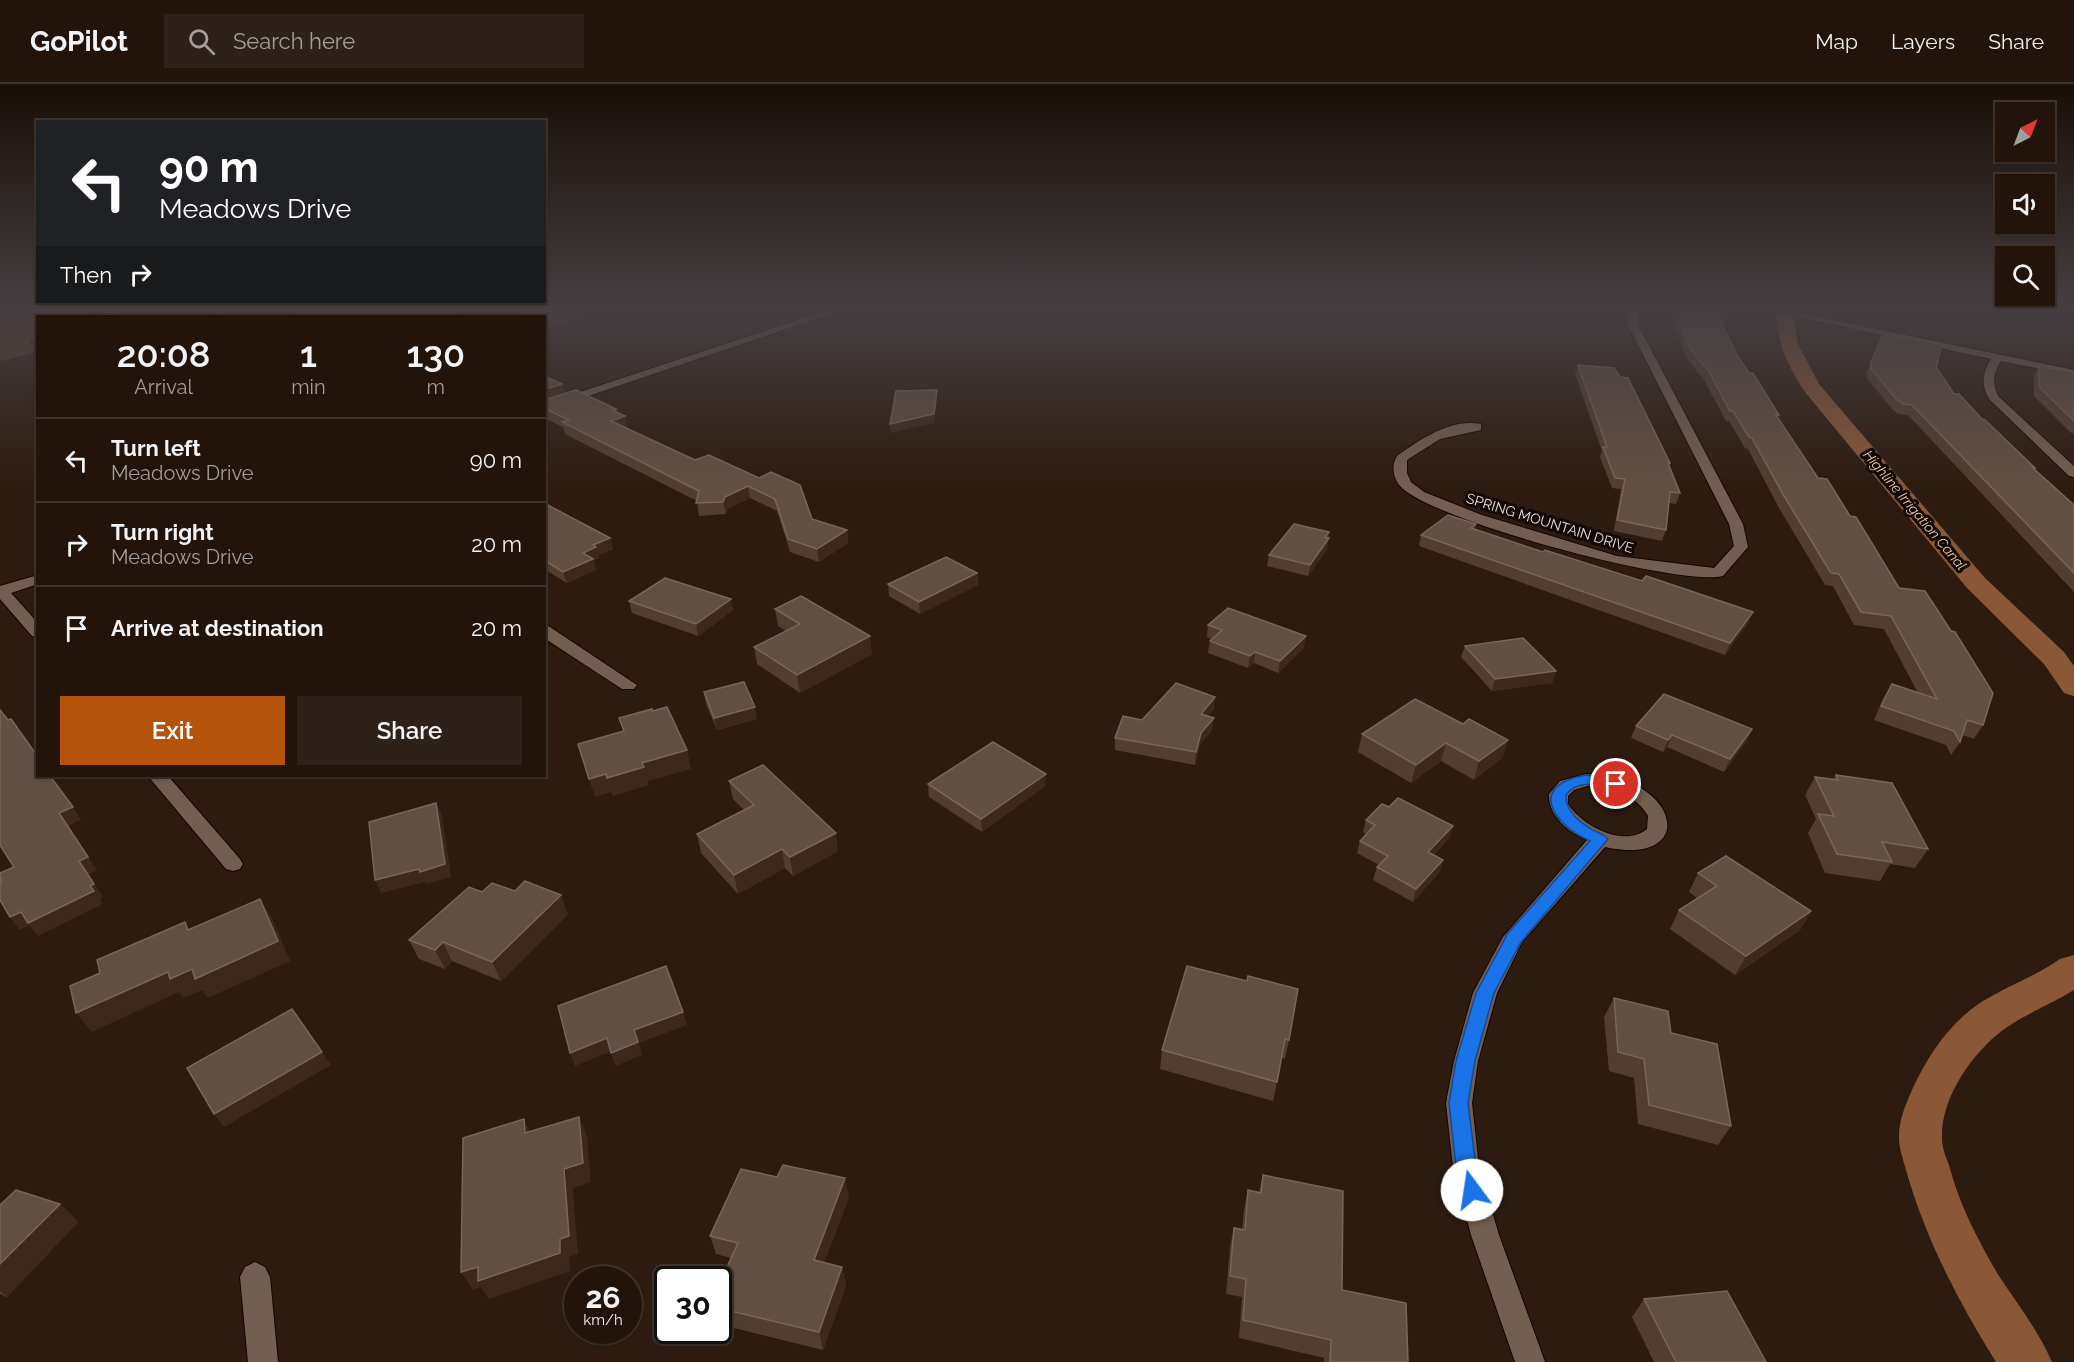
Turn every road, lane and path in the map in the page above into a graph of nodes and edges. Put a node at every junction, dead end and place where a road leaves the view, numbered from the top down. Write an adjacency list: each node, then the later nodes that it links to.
1 (665, 368): 6 (street)
2 (1655, 368): 7 (street, SPRING MOUNTAIN DRIVE)
3 (1991, 368): 8 (street)
4 (2049, 368): 5 (street)
5 (2074, 373)
6 (546, 407)
7 (1477, 427)
8 (2074, 473)
9 (36, 580): 10 (street)
10 (1, 591): 11 (street)
11 (36, 631)
12 (546, 631): 13 (street)
13 (628, 685)
14 (159, 777): 16 (street)
15 (1600, 839): 15 (street); 19 (street)
16 (233, 864)
17 (255, 1277): 18 (street)
18 (263, 1362)
19 (1530, 1362)

